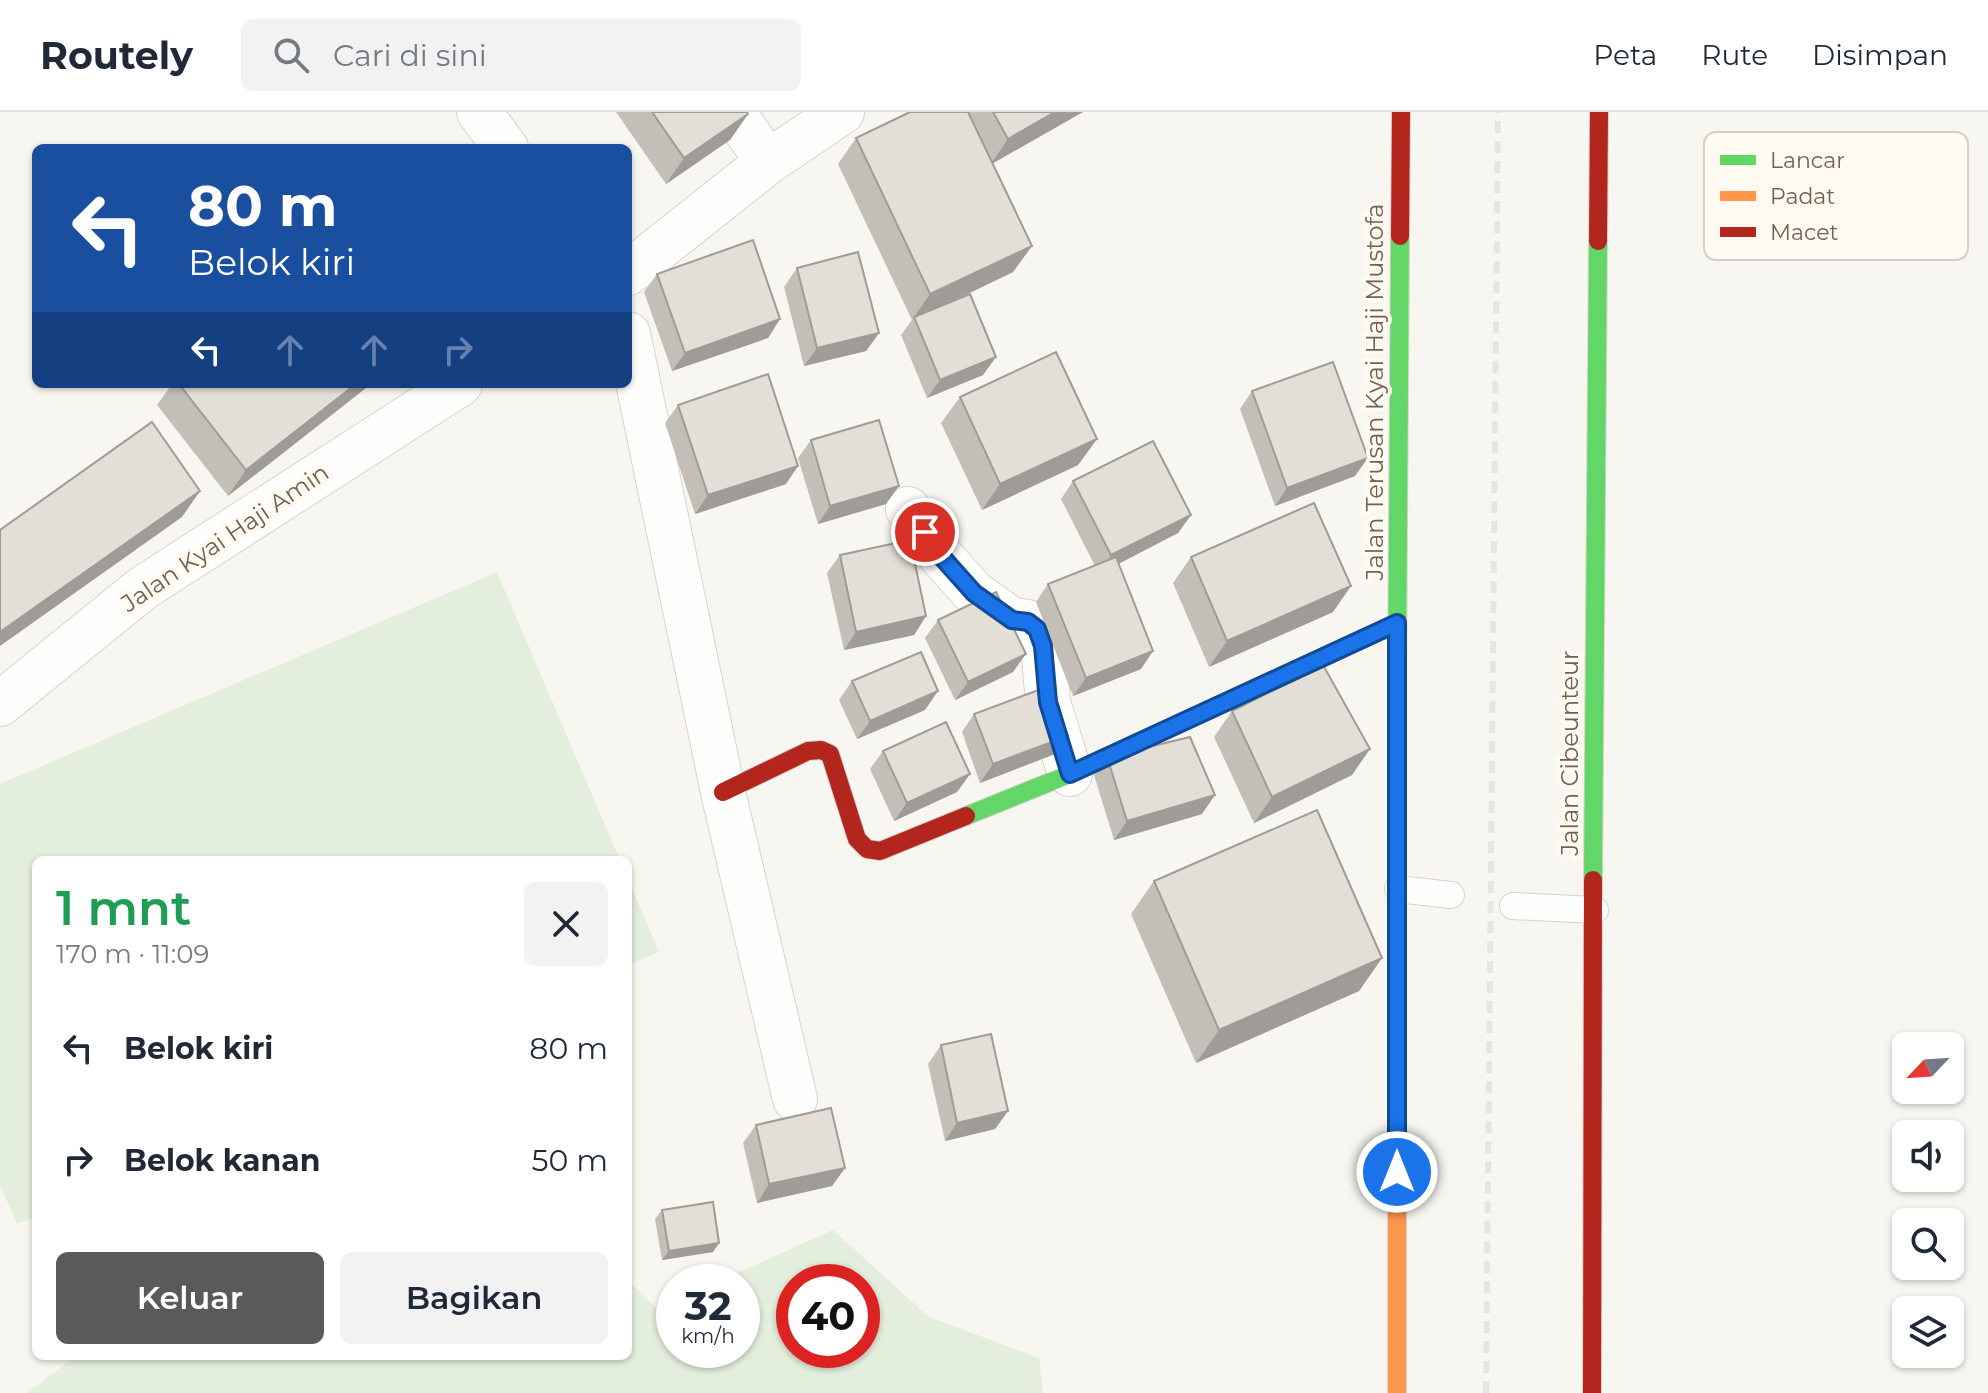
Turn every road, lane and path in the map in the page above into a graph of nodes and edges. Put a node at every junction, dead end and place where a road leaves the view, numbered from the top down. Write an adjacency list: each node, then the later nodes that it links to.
1 (479, 112): 6 (street)
2 (733, 112): 7 (street)
3 (842, 112): 7 (street)
4 (1401, 112): 12 (street, Jalan Terusan Kyai Haji Mustofa)
5 (1599, 112): 19 (street, Jalan Cibeunteur)
6 (503, 144)
7 (768, 162): 8 (street)
8 (632, 270)
9 (632, 353): 15 (street)
10 (454, 388): 13 (street, Jalan Kyai Haji Amin)
11 (908, 509): 14 (street)
12 (1397, 623): 14 (street); 16 (street, Jalan Terusan Kyai Haji Mustofa)
13 (0, 704)
14 (1070, 774): 15 (street)
15 (723, 792): 20 (street)
16 (1398, 889): 17 (lane); 21 (street, Jalan Terusan Kyai Haji Mustofa)
17 (1451, 895)
18 (1513, 906): 19 (lane)
19 (1595, 910): 22 (street, Jalan Cibeunteur)
20 (795, 1099)
21 (1397, 1393)
22 (1592, 1393)

